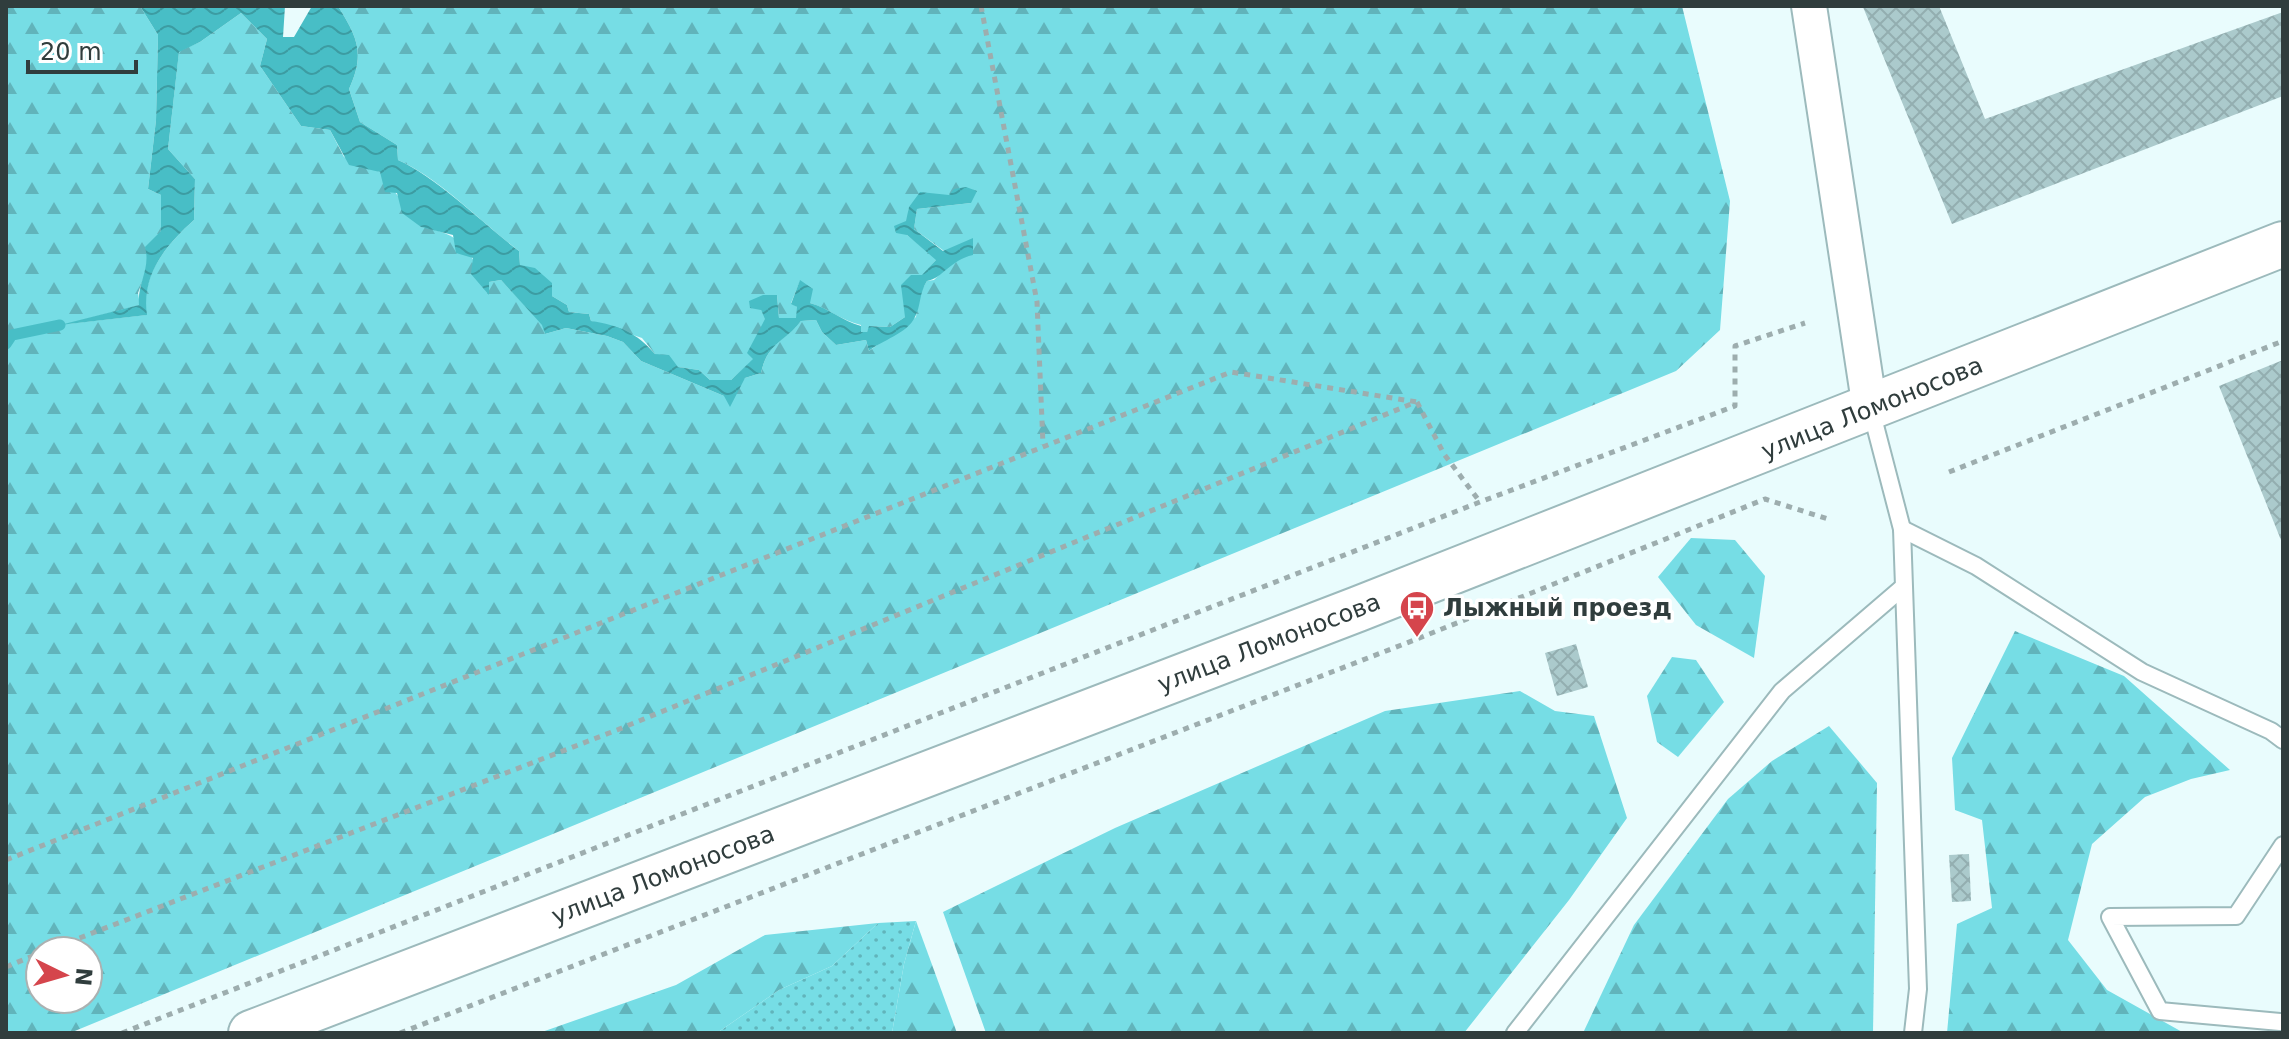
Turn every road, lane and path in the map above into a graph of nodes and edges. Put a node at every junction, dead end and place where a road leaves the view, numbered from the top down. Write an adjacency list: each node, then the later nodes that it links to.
1 (981, 6): 8 (path)
2 (1809, 6): 7 (street)
3 (2283, 244): 7 (street, улица Ломоносова)
4 (1805, 323): 10 (path)
5 (2283, 341): 9 (path)
6 (1417, 402): 8 (path); 10 (path); 17 (path)
7 (1870, 409): 12 (lane); 20 (street, улица Ломоносова)
8 (1043, 445): 16 (path)
9 (1949, 472)
10 (1480, 502): 19 (path)
11 (1831, 520): 21 (path)
12 (1902, 529): 13 (lane); 14 (lane)
13 (1902, 588): 22 (lane); 23 (lane)
14 (2283, 740)
15 (2283, 845): 18 (lane)
16 (6, 860)
17 (87, 935)
18 (2281, 1026)
19 (122, 1033)
20 (251, 1033)
21 (400, 1033)
22 (1515, 1033)
23 (1913, 1033)

